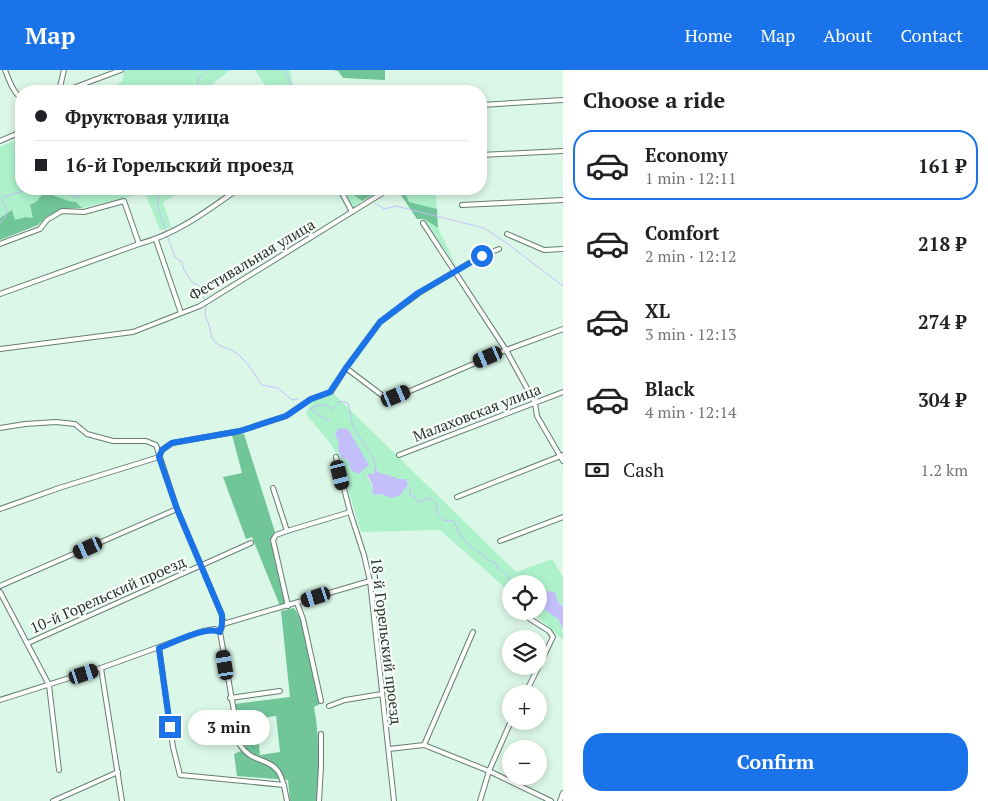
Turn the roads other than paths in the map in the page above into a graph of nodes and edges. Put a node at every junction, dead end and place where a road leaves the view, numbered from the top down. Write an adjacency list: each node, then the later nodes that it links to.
1 (5, 70): 6 (street)
2 (64, 70): 4 (street)
3 (121, 70): 5 (street)
4 (60, 85)
5 (81, 85)
6 (15, 92)
7 (563, 100): 8 (street)
8 (487, 105)
9 (15, 135): 10 (street)
10 (0, 141)
11 (563, 151): 12 (street)
12 (487, 155)
13 (229, 195): 21 (street)
14 (343, 195): 18 (street)
15 (379, 195): 18 (street, Фестивальная улица)
16 (563, 200): 17 (street)
17 (462, 205)
18 (352, 212): 28 (street, Фестивальная улица)
19 (424, 222): 26 (street)
20 (507, 234): 25 (street)
21 (156, 240): 23 (street); 28 (street)
22 (0, 244): 23 (street)
23 (139, 244): 27 (street)
24 (499, 249): 26 (street)
25 (563, 249)
26 (456, 271): 31 (street); 32 (street)
27 (0, 294)
28 (181, 314): 30 (street, Фестивальная улица)
29 (563, 329): 31 (street)
30 (0, 349)
31 (506, 350): 32 (street); 34 (street)
32 (346, 368): 38 (street)
33 (563, 392): 34 (street, Малаховская улица)
34 (535, 403): 36 (street, Малаховская улица); 37 (street)
35 (0, 428): 38 (street)
36 (399, 455)
37 (561, 455): 40 (street); 42 (street)
38 (159, 457): 43 (street); 44 (street)
39 (336, 457): 45 (street, 18-й Горельский проезд)
40 (563, 461)
41 (273, 488): 47 (street)
42 (456, 497)
43 (0, 509)
44 (177, 509): 50 (street); 52 (street)
45 (350, 512): 47 (street); 51 (street, 18-й Горельский проезд)
46 (563, 517): 48 (street)
47 (287, 531): 55 (street)
48 (500, 541)
49 (251, 543): 50 (street, 10-й Горельский проезд)
50 (201, 566): 57 (street); 60 (street, 10-й Горельский проезд)
51 (370, 581): 54 (street); 66 (street, 18-й Горельский проезд)
52 (0, 586)
53 (0, 592): 60 (street)
54 (297, 603): 55 (street); 69 (street)
55 (288, 606): 57 (street)
56 (533, 620): 62 (street)
57 (222, 624): 58 (street)
58 (220, 632): 61 (street); 67 (street)
59 (473, 632): 73 (street)
60 (28, 643): 64 (street)
61 (159, 648): 63 (street); 78 (street)
62 (547, 649)
63 (101, 668): 64 (street); 77 (street)
64 (49, 685): 68 (street); 75 (street)
65 (280, 691): 67 (street)
66 (382, 694): 70 (street); 74 (street, 18-й Горельский проезд)
67 (230, 698): 78 (street)
68 (0, 700)
69 (321, 701)
70 (329, 706)
71 (507, 730): 76 (street)
72 (321, 734): 83 (street)
73 (424, 745): 74 (street); 76 (street)
74 (389, 748): 84 (street, 18-й Горельский проезд)
75 (60, 770)
76 (489, 771): 85 (street); 86 (street)
77 (118, 772): 80 (street); 81 (street)
78 (284, 785): 82 (street)
79 (563, 793): 87 (street)
80 (53, 801)
81 (122, 801)
82 (287, 801)
83 (319, 801)
84 (394, 801)
85 (480, 801)
86 (551, 801)
87 (560, 801)

